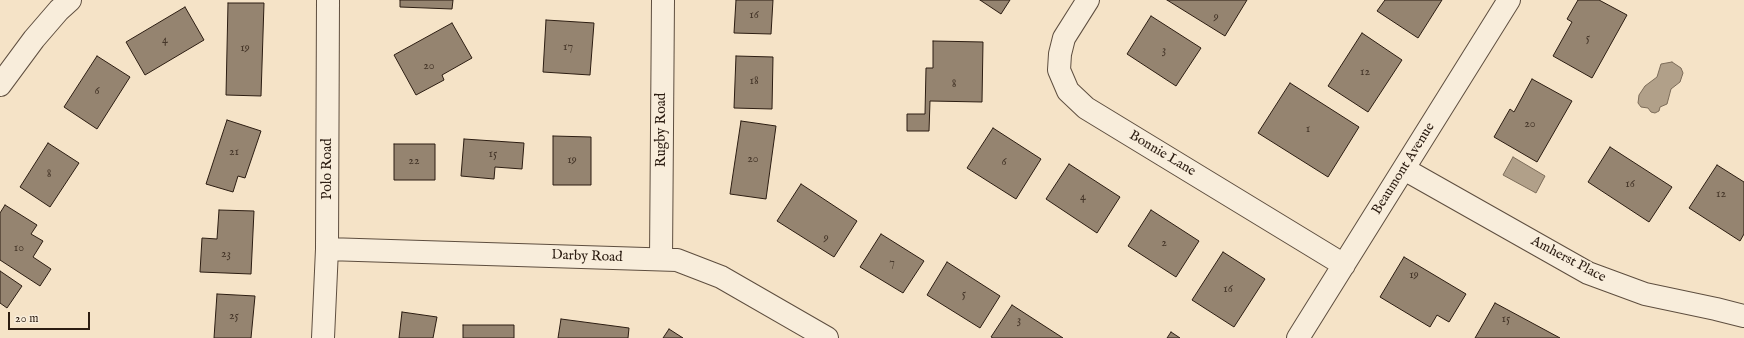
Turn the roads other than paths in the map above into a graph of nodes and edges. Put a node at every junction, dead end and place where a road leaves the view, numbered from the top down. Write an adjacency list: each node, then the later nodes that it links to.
1 (70, 0): 6 (street)
2 (328, 0): 8 (street, Polo Road)
3 (663, 0): 9 (street, Rugby Road)
4 (1088, 0): 10 (street, Bonnie Lane)
5 (1509, 0): 7 (street, Beaumont Avenue)
6 (0, 85)
7 (1404, 170): 10 (street, Beaumont Avenue); 11 (street, Amherst Place)
8 (327, 249): 9 (street, Darby Road); 13 (street, Polo Road)
9 (662, 259): 12 (street, Darby Road)
10 (1344, 265): 15 (street, Beaumont Avenue)
11 (1744, 316)
12 (802, 332): 14 (street, Darby Road)
13 (323, 338)
14 (827, 338)
15 (1298, 338)

